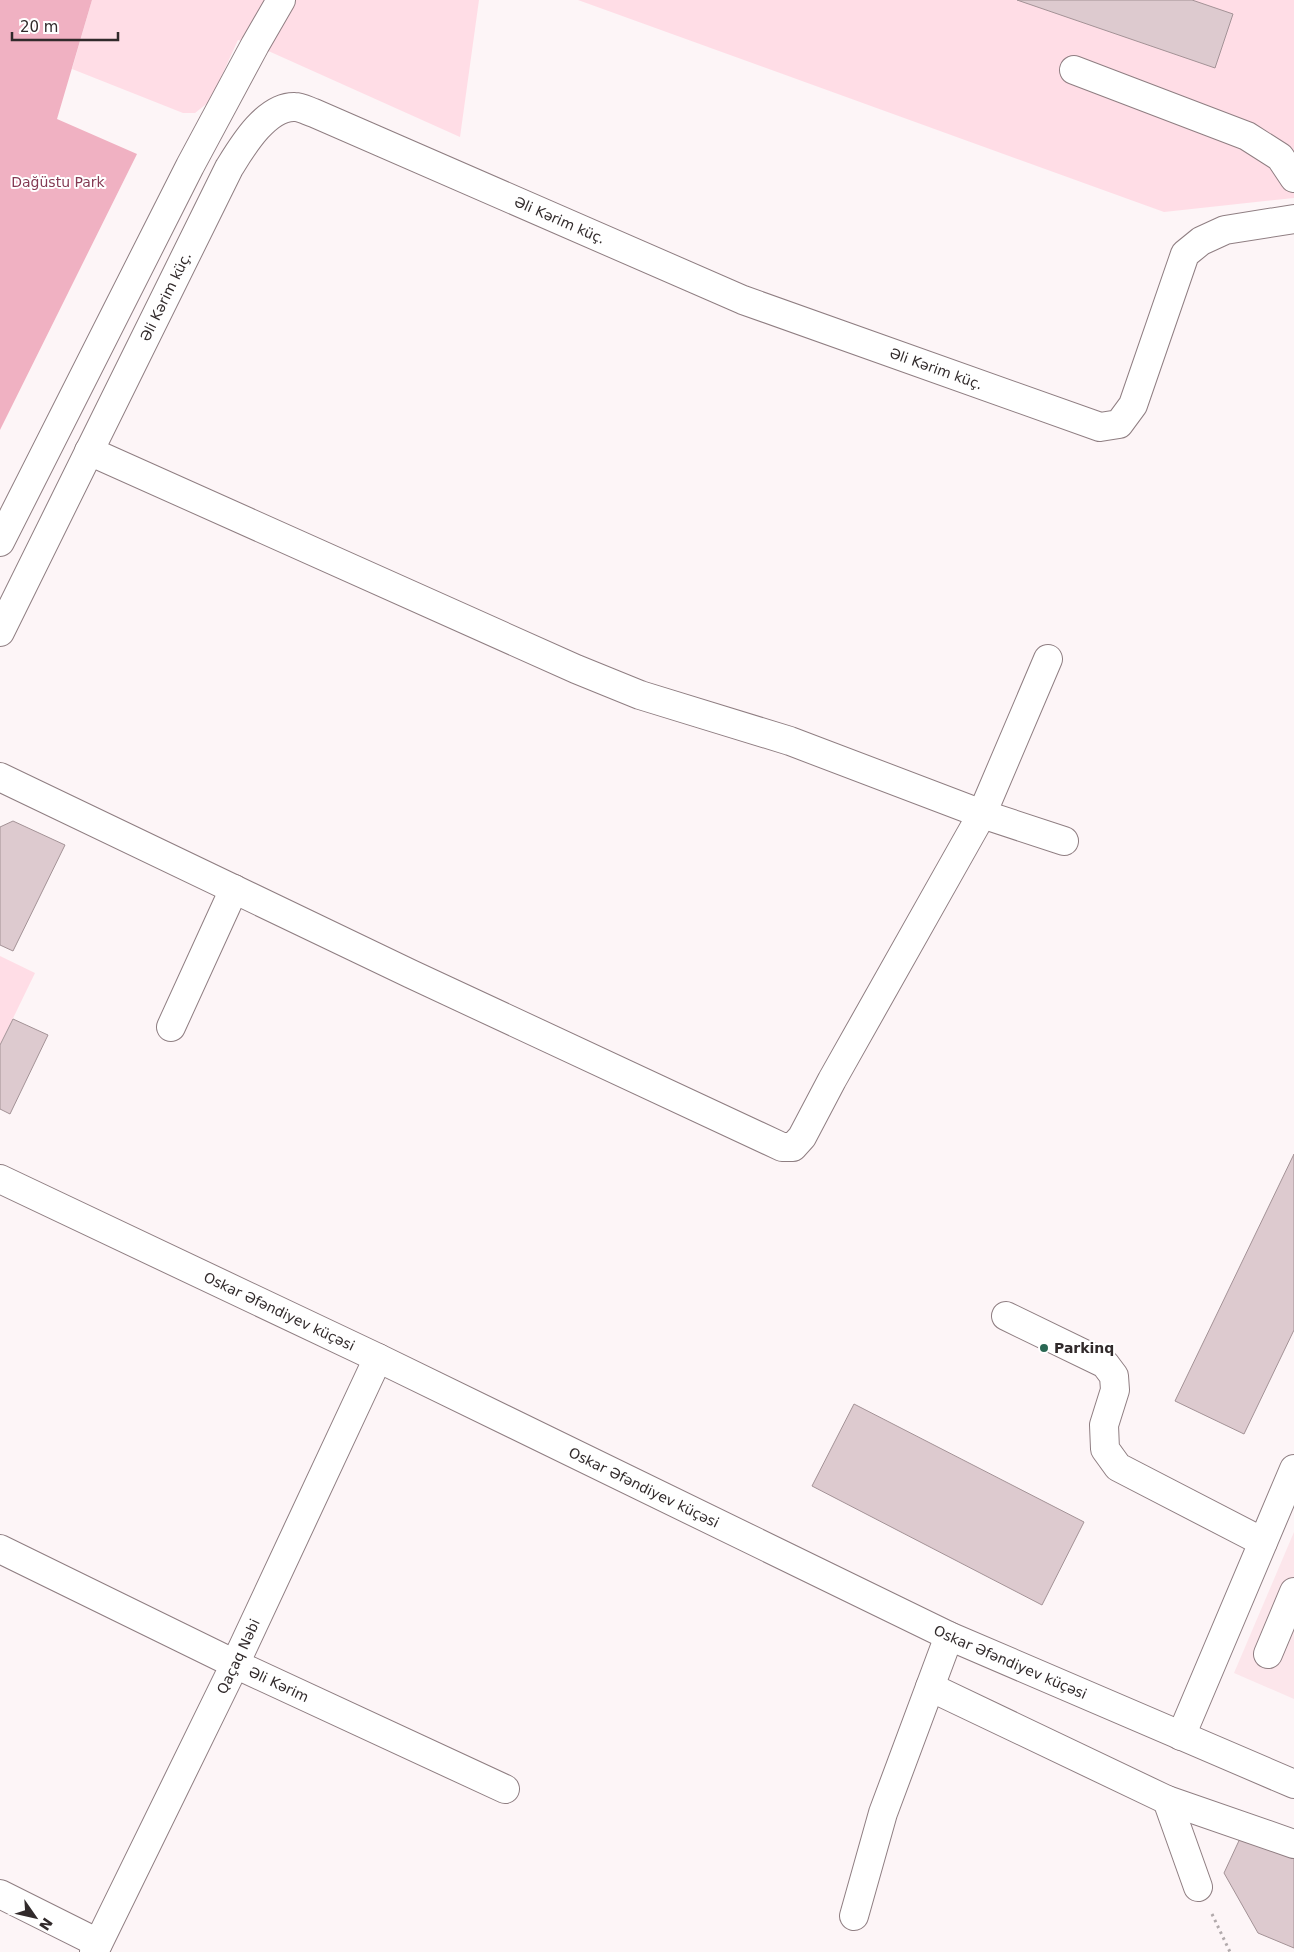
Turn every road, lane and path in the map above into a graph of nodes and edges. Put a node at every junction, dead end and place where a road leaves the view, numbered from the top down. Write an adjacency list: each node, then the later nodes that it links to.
1 (281, 0): 6 (street)
2 (1074, 70): 3 (street)
3 (1294, 178)
4 (1294, 219): 5 (street, Əli Kərim küç.)
5 (89, 451): 7 (street, Əli Kərim küç.); 10 (street)
6 (0, 542)
7 (0, 632)
8 (1048, 659): 10 (street)
9 (0, 777): 12 (street)
10 (982, 814): 11 (street); 12 (street)
11 (1064, 840)
12 (234, 889): 13 (street)
13 (171, 1028)
14 (0, 1179): 16 (street, Oskar Əfəndiyev küçəsi)
15 (1006, 1316): 18 (street)
16 (378, 1358): 21 (street, Oskar Əfəndiyev küçəsi); 23 (street, Qaçaq Nəbi)
17 (1294, 1469): 18 (street)
18 (1263, 1542): 25 (street)
19 (0, 1548): 23 (street, Əli Kərim)
20 (1294, 1592): 22 (street)
21 (949, 1636): 24 (street); 25 (street, Oskar Əfəndiyev küçəsi)
22 (1268, 1654)
23 (235, 1664): 27 (street, Əli Kərim); 33 (street, Qaçaq Nəbi)
24 (930, 1687): 28 (street); 32 (street)
25 (1181, 1736): 26 (street, Oskar Əfəndiyev küçəsi)
26 (1294, 1784)
27 (505, 1789)
28 (1167, 1800): 29 (street); 30 (street)
29 (1294, 1844)
30 (1198, 1887): 34 (path)
31 (0, 1894): 33 (street)
32 (854, 1916)
33 (96, 1947)
34 (1230, 1952)

